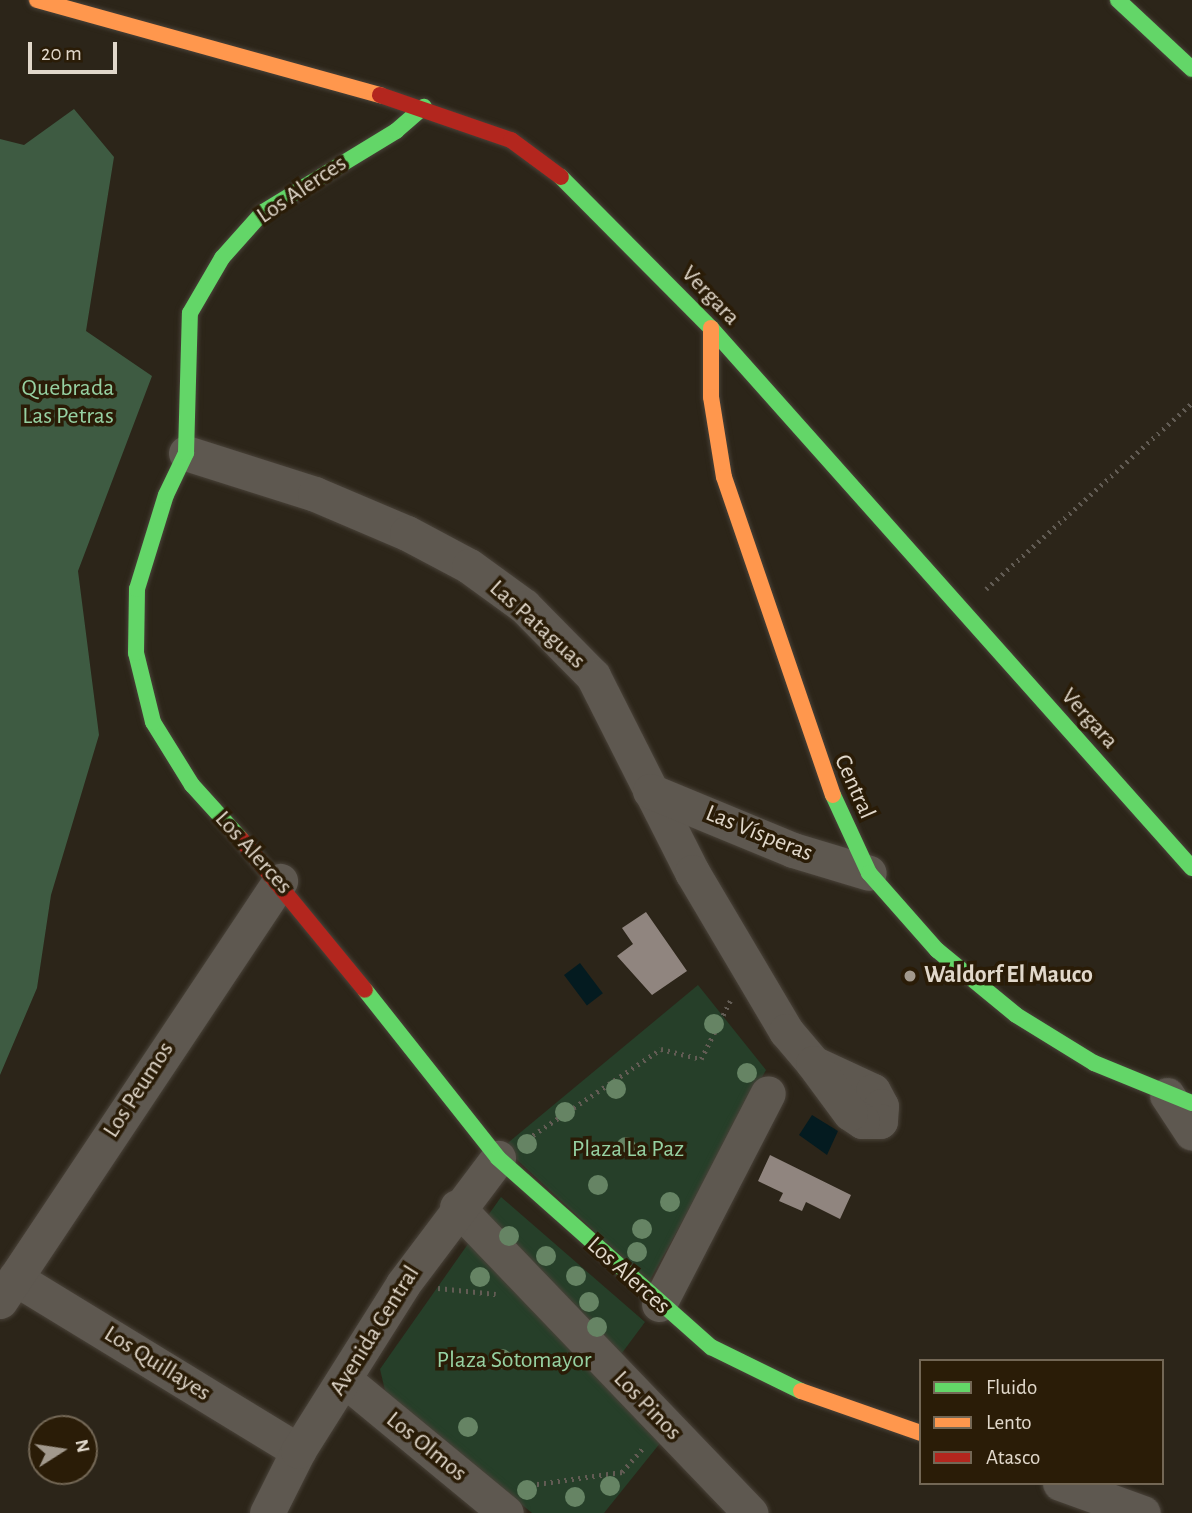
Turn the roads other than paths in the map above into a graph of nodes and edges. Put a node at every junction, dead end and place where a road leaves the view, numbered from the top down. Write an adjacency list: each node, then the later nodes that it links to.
1 (37, 0): 4 (street, Vergara)
2 (1118, 0): 3 (street)
3 (1192, 69)
4 (424, 107): 5 (street, Vergara); 6 (street, Los Alerces)
5 (711, 328): 8 (street, Vergara); 9 (street, Central)
6 (186, 453): 7 (street, Las Pataguas); 10 (street, Los Alerces)
7 (650, 791): 9 (street, Las Vísperas); 11 (street, Las Pataguas)
8 (1192, 869)
9 (869, 873): 13 (street, Central)
10 (280, 881): 15 (street, Los Alerces); 17 (street, Los Peumos)
11 (813, 1063)
12 (768, 1093): 18 (street)
13 (1180, 1099): 14 (street)
14 (1192, 1133)
15 (498, 1158): 16 (street, Avenida Central); 18 (street, Los Alerces)
16 (457, 1207): 19 (street, Avenida Central); 25 (street, Los Pinos)
17 (8, 1290): 21 (street, Los Quillayes)
18 (659, 1304): 20 (street, Los Alerces)
19 (346, 1381): 21 (street, Avenida Central); 23 (street, Los Olmos)
20 (919, 1432)
21 (298, 1451): 24 (street, Avenida Central)
22 (1066, 1485): 26 (street)
23 (494, 1503)
24 (267, 1513)
25 (750, 1513)
26 (1143, 1513)

